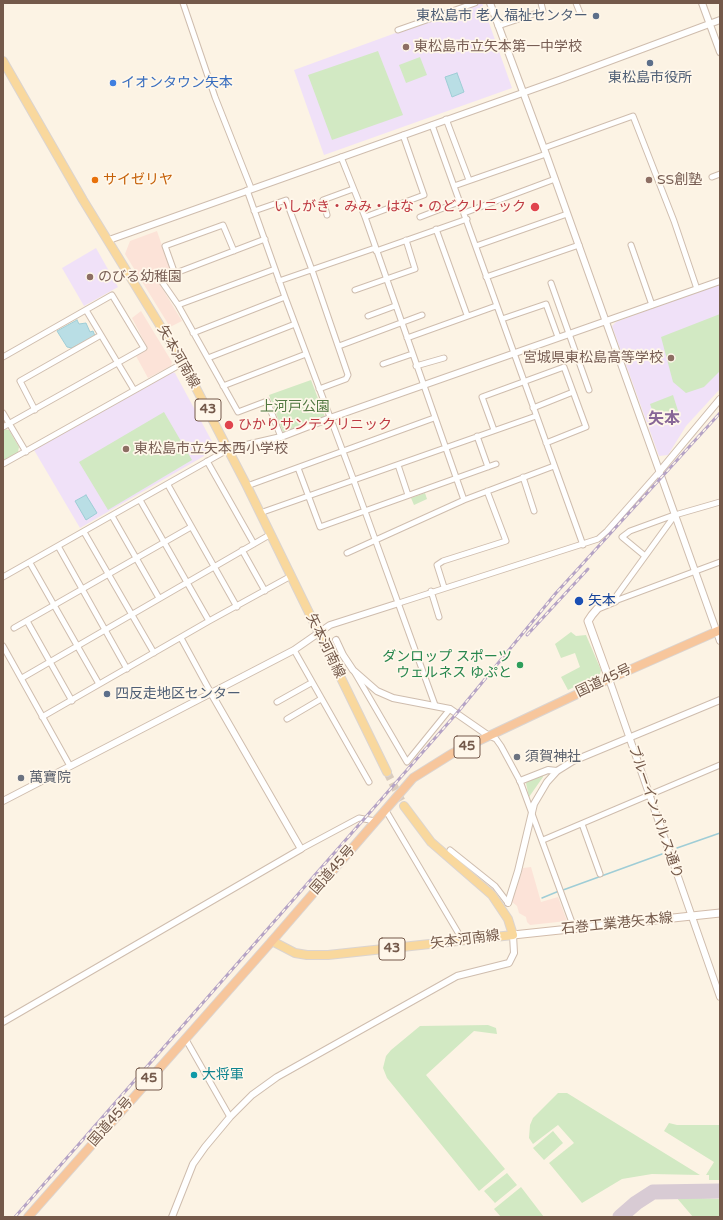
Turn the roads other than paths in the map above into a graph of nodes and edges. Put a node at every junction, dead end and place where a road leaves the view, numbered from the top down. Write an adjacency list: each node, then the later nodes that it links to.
1 (183, 3): 26 (street)
2 (475, 3): 11 (street)
3 (490, 3): 10 (street)
4 (541, 3): 10 (street)
5 (576, 3): 7 (street)
6 (702, 3): 9 (street)
7 (580, 12)
8 (720, 20): 9 (street)
9 (710, 23): 12 (street); 14 (street)
10 (498, 26): 14 (street)
11 (398, 30)
12 (720, 52)
13 (3, 61): 37 (main road, 矢本河南線 / 43)
14 (523, 92): 15 (street); 18 (street)
15 (446, 119): 16 (street); 23 (street)
16 (432, 125): 17 (street); 25 (street)
17 (403, 135): 20 (street); 33 (street)
18 (544, 148): 19 (street); 52 (street)
19 (546, 154): 23 (street); 24 (street)
20 (341, 157): 26 (street); 27 (street)
21 (720, 174): 22 (street)
22 (712, 177)
23 (469, 180): 25 (street)
24 (555, 180): 30 (street); 32 (street)
25 (454, 186): 28 (street)
26 (249, 189): 29 (street); 37 (street)
27 (353, 189): 31 (street); 33 (street)
28 (459, 202): 32 (street); 34 (street)
29 (254, 211): 36 (street); 45 (street)
30 (567, 214): 39 (street); 41 (street)
31 (328, 215)
32 (466, 216): 35 (street); 41 (street)
33 (365, 217): 42 (street)
34 (420, 217)
35 (436, 229): 38 (street); 62 (street)
36 (265, 239): 43 (street); 44 (street)
37 (108, 240): 80 (main road, 矢本河南線 / 43)
38 (406, 240): 42 (street); 48 (street)
39 (579, 245): 47 (street); 64 (street)
40 (631, 245): 55 (street)
41 (476, 246): 47 (street)
42 (376, 249): 45 (street); 48 (street)
43 (234, 251): 46 (street); 46 (street)
44 (275, 269): 49 (street); 56 (street)
45 (312, 270): 49 (street); 72 (street)
46 (175, 274): 56 (street)
47 (486, 277): 58 (street)
48 (385, 279): 53 (street); 57 (street)
49 (279, 281): 54 (street)
50 (720, 281): 52 (street)
51 (551, 283): 68 (street)
52 (697, 289): 55 (street)
53 (355, 290)
54 (285, 298): 66 (street); 67 (street)
55 (652, 305): 64 (street)
56 (178, 306): 67 (street)
57 (395, 306): 61 (street); 65 (street)
58 (496, 306): 62 (street); 63 (street)
59 (86, 310): 69 (street); 76 (street); 79 (street)
60 (422, 315): 65 (street)
61 (368, 316)
62 (467, 316): 71 (street)
63 (502, 319): 70 (street); 73 (street)
64 (605, 321): 68 (street); 114 (street)
65 (401, 322): 71 (street); 72 (street)
66 (295, 324): 74 (street); 77 (street)
67 (193, 333): 77 (street)
68 (569, 333): 70 (street); 88 (street)
69 (101, 335): 79 (street); 92 (street)
70 (558, 337): 73 (street)
71 (407, 338): 75 (street)
72 (339, 346): 86 (street)
73 (515, 353): 83 (street); 84 (street)
74 (306, 354): 85 (street); 86 (street)
75 (412, 354): 81 (street); 82 (street)
76 (3, 357)
77 (208, 358): 85 (street)
78 (444, 358): 82 (street)
79 (117, 363): 87 (street); 92 (street)
80 (183, 363): 87 (street); 104 (main road, 矢本河南線 / 43)
81 (383, 364)
82 (416, 366): 84 (street)
83 (525, 381): 89 (street); 91 (street); 99 (street)
84 (423, 385): 95 (street); 96 (street)
85 (223, 386): 101 (street)
86 (319, 389): 95 (street)
87 (134, 390): 106 (street)
88 (589, 390)
89 (573, 392): 91 (street); 102 (street)
90 (720, 399): 114 (street)
91 (533, 408): 94 (street)
92 (35, 410): 97 (street)
93 (3, 413): 97 (street)
94 (536, 416): 99 (street); 102 (street)
95 (330, 418): 101 (street); 105 (street)
96 (434, 418): 103 (street); 105 (street)
97 (9, 424): 98 (street); 106 (street)
98 (3, 427)
99 (494, 430): 100 (street)
100 (477, 436): 103 (street); 112 (street)
101 (281, 437): 104 (street)
102 (546, 443): 111 (street)
103 (446, 448): 110 (street); 116 (street)
104 (229, 449): 107 (street); 119 (main road, 矢本河南線 / 43)
105 (343, 451): 113 (street); 117 (street)
106 (26, 452): 108 (street)
107 (207, 461): 118 (street); 136 (street)
108 (3, 464)
109 (496, 464): 112 (street)
110 (398, 465): 117 (street); 122 (street)
111 (554, 466): 115 (street); 137 (street)
112 (488, 467): 116 (street)
113 (298, 468): 119 (street); 121 (street)
114 (660, 471): 129 (street); 137 (street)
115 (523, 477): 120 (street); 127 (street)
116 (456, 478): 122 (street); 124 (street)
117 (354, 481): 121 (street); 126 (street)
118 (168, 485): 123 (street); 131 (street)
119 (247, 486): 128 (main road, 矢本河南線 / 43)
120 (488, 491): 124 (street); 151 (street)
121 (308, 495): 126 (street); 128 (street)
122 (408, 495): 126 (street)
123 (140, 500): 130 (street); 134 (street)
124 (464, 500): 135 (street)
125 (720, 502): 129 (street)
126 (364, 510): 135 (street)
127 (534, 511)
128 (260, 513): 133 (main road, 矢本河南線 / 43)
129 (675, 515): 141 (street); 141 (street); 146 (street)
130 (112, 516): 132 (street); 142 (street)
131 (191, 527): 134 (street); 145 (street)
132 (84, 532): 138 (street); 147 (street)
133 (271, 534): 136 (street); 148 (main road, 矢本河南線 / 43)
134 (164, 541): 142 (street); 150 (street)
135 (375, 541): 140 (street); 157 (street)
136 (254, 544): 139 (street)
137 (583, 545): 151 (street)
138 (58, 546): 143 (street); 152 (street)
139 (242, 550): 145 (street); 153 (street)
140 (347, 553)
141 (644, 556): 156 (street)
142 (136, 557): 147 (street); 155 (street)
143 (30, 562): 149 (street); 158 (street)
144 (720, 562): 146 (street)
145 (215, 566): 150 (street); 159 (street)
146 (695, 572): 156 (street); 166 (street)
147 (109, 573): 152 (street); 160 (street)
148 (291, 576): 153 (street); 167 (main road, 矢本河南線 / 43)
149 (3, 577)
150 (186, 581): 155 (street); 163 (street)
151 (444, 587): 154 (street)
152 (82, 589): 158 (street); 165 (street)
153 (265, 590): 159 (street)
154 (431, 592): 157 (street); 161 (street)
155 (159, 598): 160 (street)
156 (615, 601): 179 (main road, ブルーインパルス通り)
157 (399, 603): 167 (street); 187 (street)
158 (54, 605): 162 (street); 171 (street)
159 (237, 607): 163 (street)
160 (131, 614): 165 (street); 174 (street)
161 (439, 617)
162 (27, 621): 164 (street); 175 (street)
163 (209, 621): 168 (street)
164 (14, 628)
165 (104, 629): 171 (street); 176 (street)
166 (718, 631): 170 (street); 179 (highway, 国道45号 / 45)
167 (319, 632): 173 (street); 196 (main road, 矢本河南線 / 43)
168 (181, 638): 174 (street); 182 (street)
169 (336, 640): 177 (street)
170 (720, 641)
171 (78, 645): 175 (street); 181 (street)
172 (3, 646): 178 (street)
173 (294, 650): 180 (street); 182 (street)
174 (154, 652): 176 (street)
175 (50, 661): 178 (street); 185 (street)
176 (127, 669): 181 (street)
177 (353, 670): 187 (street); 188 (street)
178 (22, 678): 189 (street)
179 (609, 679): 191 (highway, 国道45号 / 45); 192 (street, ブルーインパルス通り)
180 (311, 683): 183 (street); 186 (street)
181 (99, 684): 185 (street)
182 (211, 693): 194 (street); 207 (street)
183 (321, 699): 190 (street); 198 (street)
184 (720, 700): 192 (street)
185 (72, 701): 189 (street)
186 (277, 702)
187 (435, 705): 188 (street)
188 (450, 710): 191 (street)
189 (42, 717): 194 (street)
190 (287, 719)
191 (490, 736): 197 (street); 202 (highway, 国道45号 / 45)
192 (630, 737): 195 (street); 199 (street, ブルーインパルス通り)
193 (720, 765): 199 (street)
194 (70, 766): 200 (street)
195 (557, 771): 197 (street); 203 (street)
196 (387, 772)
197 (520, 781): 203 (street)
198 (369, 782)
199 (649, 795): 205 (street); 212 (street, ブルーインパルス通り)
200 (3, 801)
201 (404, 806): 214 (main road, 矢本河南線)
202 (385, 809): 204 (highway, 国道45号 / 45); 216 (street)
203 (531, 815): 206 (street); 210 (street)
204 (375, 821): 207 (street); 215 (highway, 国道45号 / 45)
205 (582, 824): 206 (street); 209 (street)
206 (543, 840): 213 (street)
207 (301, 849): 218 (street)
208 (450, 850): 210 (street)
209 (600, 874)
210 (508, 903)
211 (720, 913): 212 (main road, 石巻工業港矢本線)
212 (691, 916): 213 (main road, 石巻工業港矢本線); 217 (street, ブルーインパルス通り)
213 (574, 928): 214 (main road, 石巻工業港矢本線)
214 (513, 935): 216 (main road, 矢本河南線 / 43); 220 (street)
215 (272, 941): 216 (main road, 矢本河南線 / 43); 219 (highway, 国道45号 / 45)
216 (463, 941)
217 (720, 996)
218 (3, 1022)
219 (185, 1038): 220 (street); 221 (highway, 国道45号 / 45)
220 (230, 1117): 222 (street)
221 (28, 1217)
222 (172, 1217)

